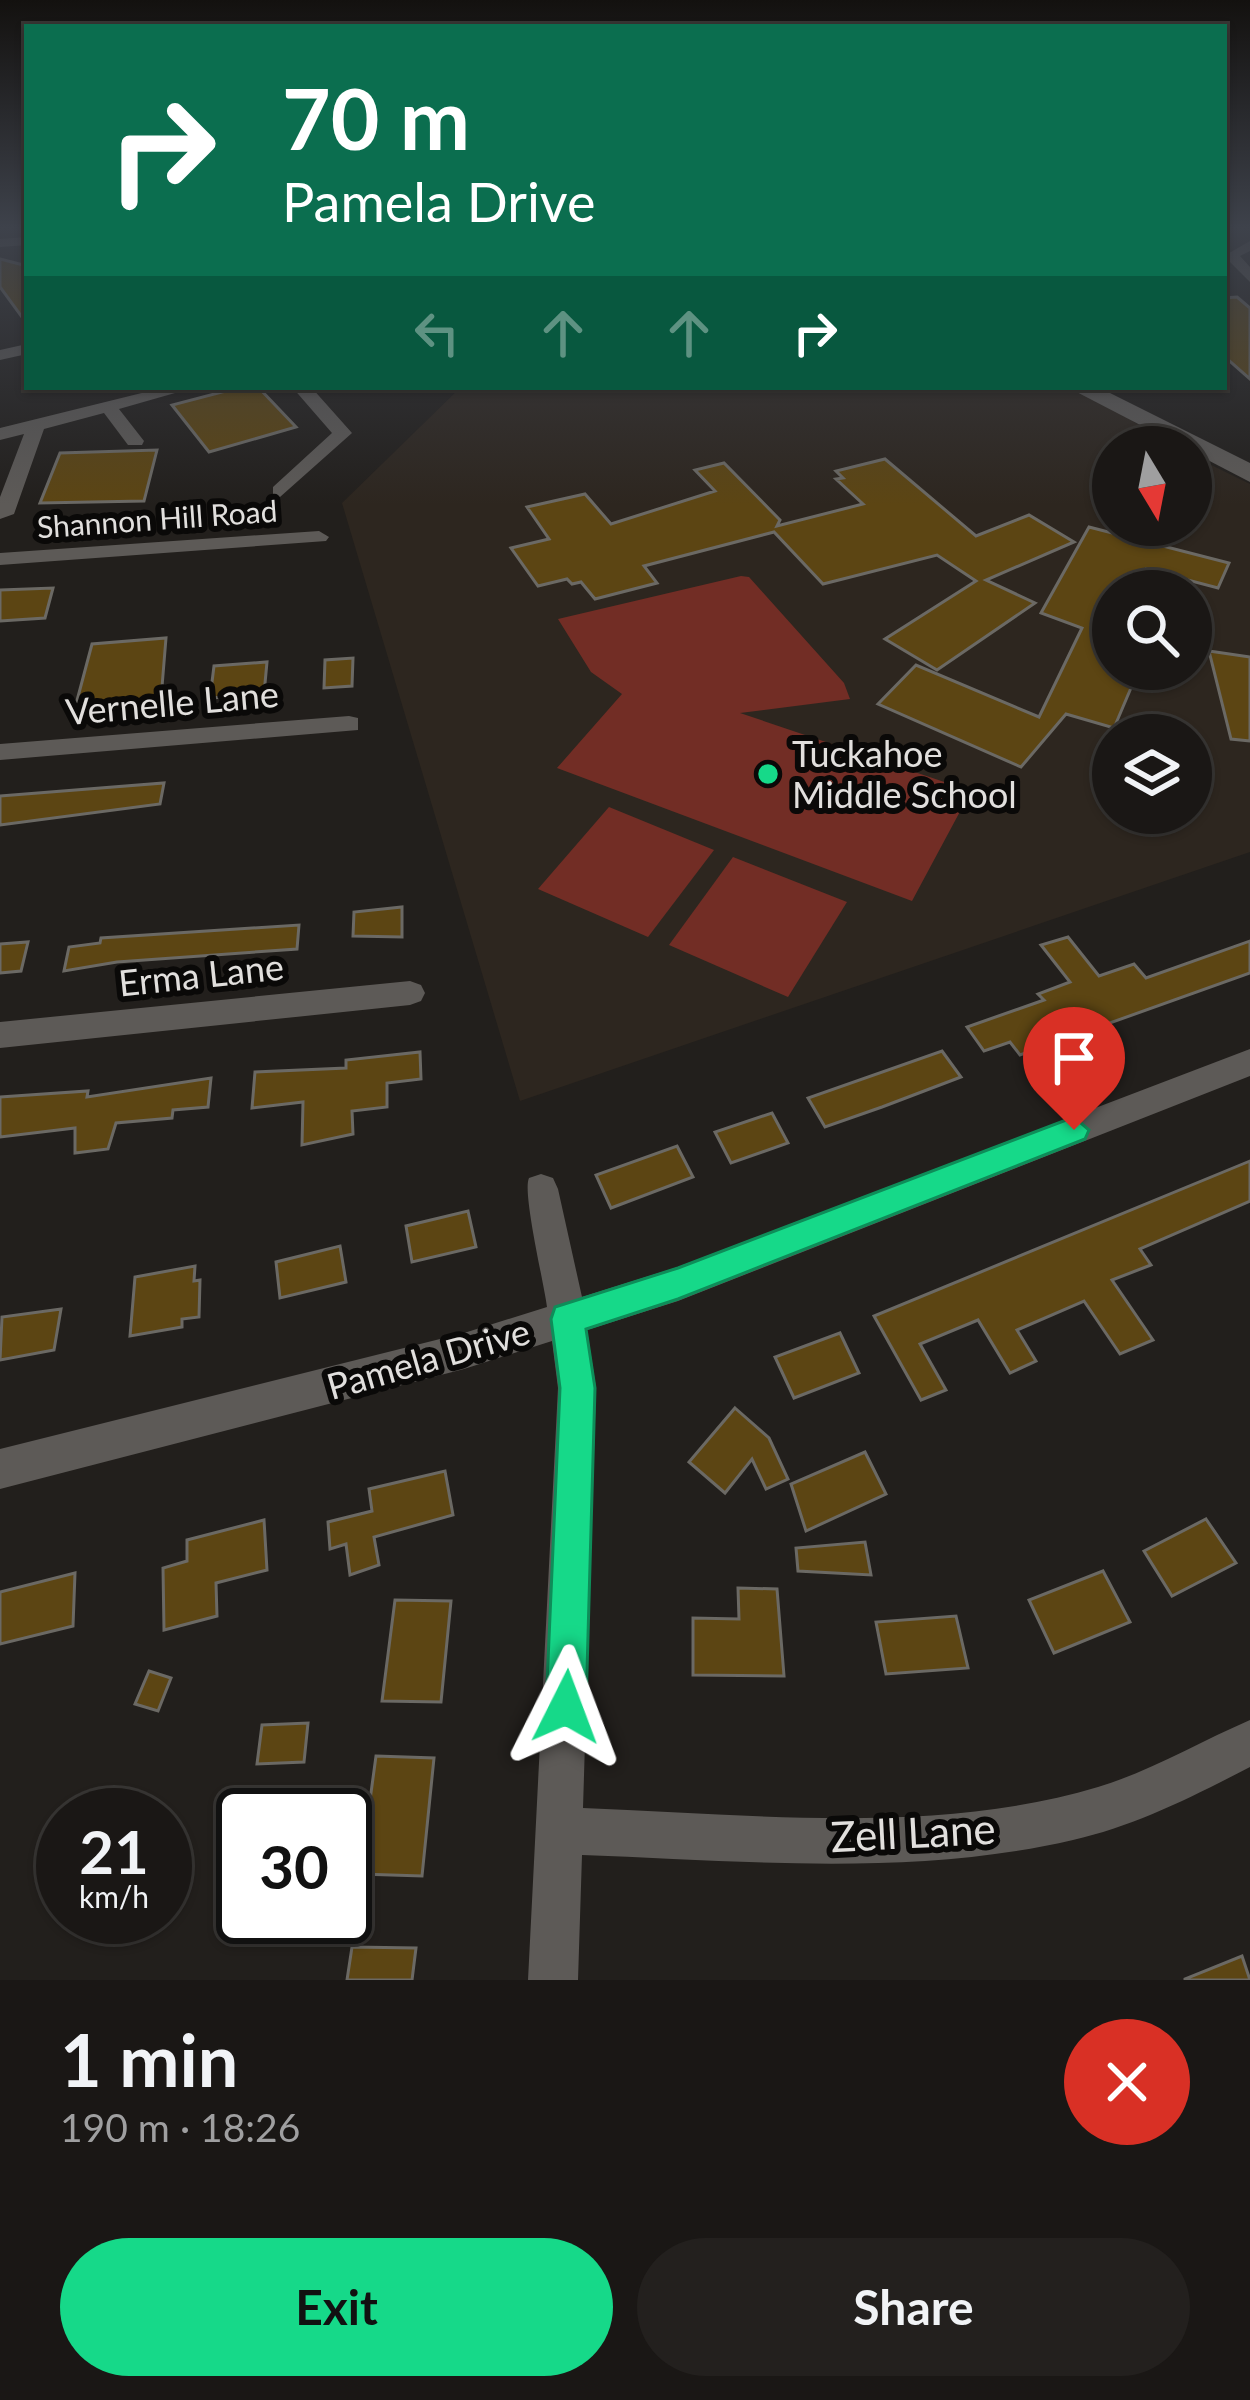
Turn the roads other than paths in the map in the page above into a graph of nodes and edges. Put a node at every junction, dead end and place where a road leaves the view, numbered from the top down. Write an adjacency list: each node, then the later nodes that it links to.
1 (175, 390): 4 (street)
2 (304, 390): 13 (street)
3 (1085, 390): 6 (main road)
4 (108, 406): 5 (street); 8 (street)
5 (36, 425): 7 (street); 14 (street)
6 (1155, 426)
7 (0, 434)
8 (135, 441)
9 (1250, 448): 10 (main road)
10 (1212, 450)
11 (1212, 455): 12 (main road)
12 (1250, 474)
13 (280, 491)
14 (4, 514)
15 (319, 537): 16 (street, Shannon Hill Road)
16 (0, 559)
17 (350, 724): 18 (street, Vernelle Lane)
18 (0, 752)
19 (410, 993): 20 (street, Erma Lane)
20 (0, 1035)
21 (1250, 1062): 23 (street, Pamela Drive)
22 (541, 1189): 23 (street)
23 (567, 1319): 24 (street, Pamela Drive); 26 (street)
24 (0, 1469)
25 (1250, 1743): 26 (street, Zell Lane)
26 (560, 1831): 27 (street)
27 (553, 1980)

